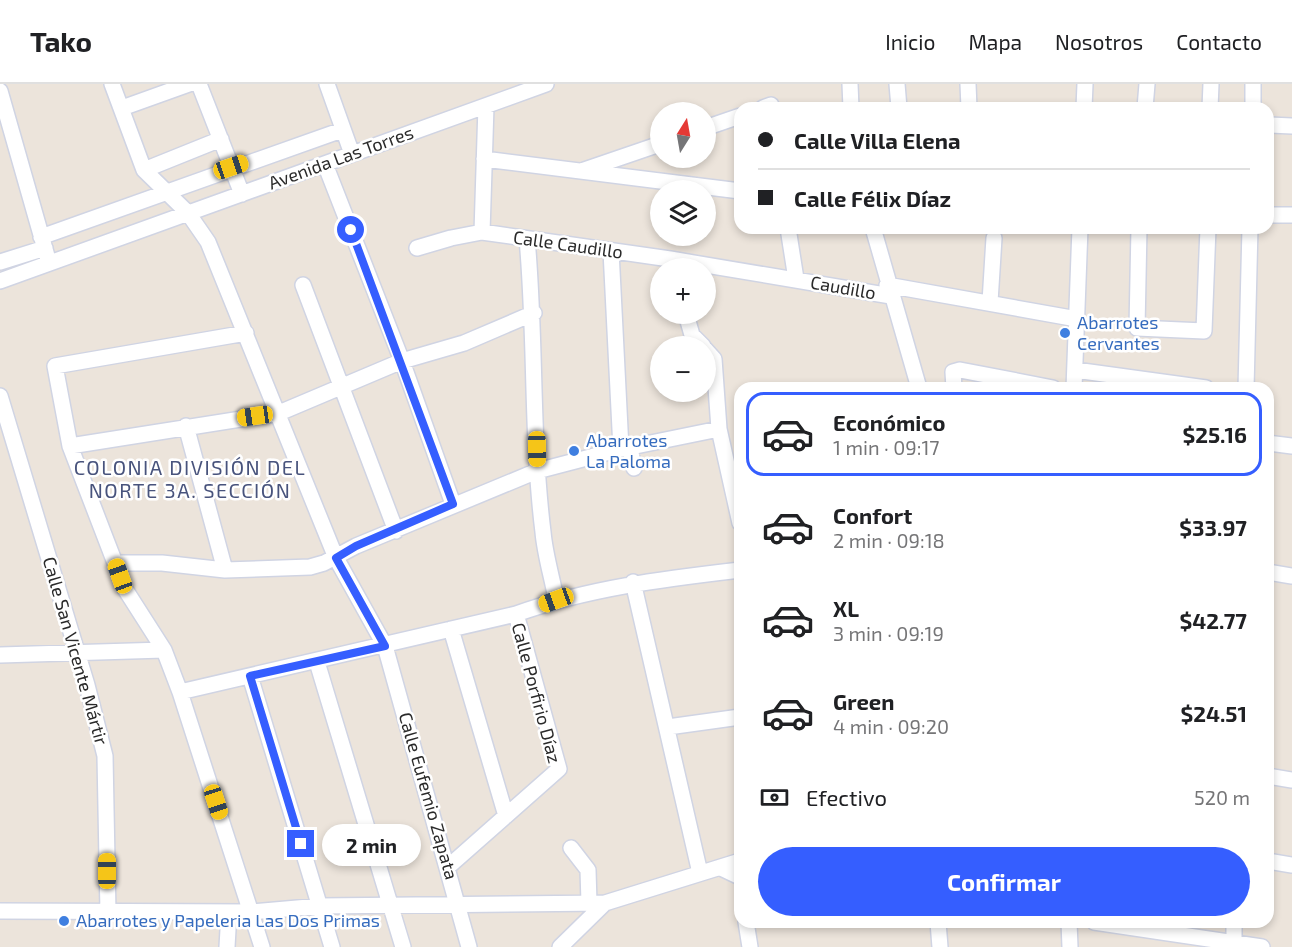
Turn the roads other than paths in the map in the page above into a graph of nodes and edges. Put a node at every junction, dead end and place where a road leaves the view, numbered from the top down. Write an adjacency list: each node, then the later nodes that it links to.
1 (112, 84): 22 (street)
2 (189, 84): 22 (street)
3 (199, 84): 28 (street)
4 (327, 84): 27 (street)
5 (546, 84): 21 (street, Avenida Las Torres)
6 (850, 84): 14 (street)
7 (897, 84): 15 (street)
8 (968, 84): 16 (street)
9 (1085, 84): 17 (street)
10 (1147, 84): 18 (street)
11 (1211, 84): 19 (street)
12 (1253, 84): 20 (street)
13 (0, 92): 52 (street)
14 (851, 102)
15 (898, 102)
16 (969, 102)
17 (1084, 102)
18 (1146, 102)
19 (1210, 102)
20 (1253, 102)
21 (486, 106): 30 (street, Avenida Las Torres); 31 (street)
22 (122, 108): 34 (street)
23 (734, 118): 24 (street)
24 (716, 124)
25 (1274, 125): 26 (street)
26 (1292, 126)
27 (342, 130): 30 (street); 33 (street)
28 (221, 139): 33 (street); 34 (street)
29 (650, 147): 35 (street)
30 (352, 154): 32 (street, Avenida Las Torres)
31 (484, 159): 35 (street); 42 (street)
32 (325, 164): 38 (street, Avenida Las Torres); 65 (street)
33 (231, 167): 37 (street); 38 (street)
34 (144, 170): 37 (street, Calle Eufemio Zapata)
35 (581, 171): 36 (street)
36 (734, 190)
37 (165, 193): 39 (street, Calle Eufemio Zapata); 52 (street)
38 (242, 194): 39 (street, Avenida Las Torres)
39 (188, 213): 52 (street, Avenida Las Torres); 64 (street, Calle Eufemio Zapata)
40 (1274, 215): 41 (street)
41 (1292, 215)
42 (482, 232): 50 (street, Calle Caudillo); 51 (street, Calle Caudillo)
43 (789, 234): 57 (street)
44 (875, 234): 60 (street)
45 (1080, 234): 63 (street)
46 (1139, 234): 47 (street)
47 (1208, 234)
48 (1250, 234): 72 (street)
49 (994, 238): 61 (street)
50 (527, 239): 53 (street, Calle Caudillo); 62 (street)
51 (417, 248)
52 (45, 249): 55 (street); 58 (street, Avenida Las Torres)
53 (611, 251): 54 (street, Calle Caudillo); 83 (street)
54 (650, 259)
55 (0, 262)
56 (716, 269): 57 (street, Calle Caudillo)
57 (796, 279): 60 (street, Caudillo)
58 (0, 281)
59 (303, 285): 73 (street)
60 (889, 291): 61 (street, Caudillo); 67 (street)
61 (990, 302): 63 (street, Caudillo)
62 (534, 313): 65 (street); 85 (street)
63 (1077, 318): 66 (street)
64 (246, 333): 76 (street, Calle Eufemio Zapata); 81 (street)
65 (402, 361): 73 (street); 87 (street)
66 (1075, 370): 70 (street); 71 (street)
67 (917, 382)
68 (954, 382): 69 (street)
69 (1003, 382)
70 (1074, 382)
71 (1135, 382)
72 (1246, 382)
73 (342, 387): 76 (street); 88 (street)
74 (716, 387): 79 (street)
75 (0, 396): 77 (street, Calle San Vicente Mártir)
76 (279, 413): 78 (street); 89 (street, Calle Eufemio Zapata)
77 (4, 424): 101 (street, Calle San Vicente Mártir)
78 (186, 426): 81 (street); 91 (street)
79 (719, 429): 83 (street); 86 (street)
80 (1274, 443): 82 (street)
81 (70, 446): 90 (street)
82 (1292, 446)
83 (626, 448): 84 (street); 85 (street)
84 (634, 468)
85 (537, 471): 87 (street); 96 (street)
86 (734, 496)
87 (453, 504): 88 (street)
88 (396, 531): 89 (street)
89 (336, 558): 91 (street); 99 (street, Calle Eufemio Zapata)
90 (116, 563): 91 (street); 100 (street)
91 (225, 570)
92 (734, 571): 95 (street)
93 (1274, 573): 94 (street)
94 (1292, 576)
95 (633, 582): 96 (street); 107 (street)
96 (556, 600): 97 (street)
97 (516, 614): 98 (street); 110 (street, Calle Porfirio Díaz)
98 (452, 629): 99 (street); 110 (street)
99 (385, 646): 103 (street); 115 (street, Calle Eufemio Zapata)
100 (164, 650): 101 (street); 105 (street)
101 (76, 653): 102 (street); 127 (street, Calle San Vicente Mártir)
102 (0, 655)
103 (317, 662): 104 (street); 122 (street)
104 (250, 676): 105 (street); 121 (street)
105 (180, 692): 126 (street)
106 (734, 718): 107 (street)
107 (668, 727): 117 (street)
108 (1274, 777): 109 (street)
109 (1292, 780)
110 (506, 816): 115 (street, Calle Porfirio Díaz)
111 (571, 848): 119 (street)
112 (1274, 862): 114 (street)
113 (734, 863): 116 (street)
114 (1292, 865)
115 (448, 867): 123 (street, Calle Eufemio Zapata)
116 (721, 868): 117 (street); 118 (street)
117 (700, 873): 120 (street)
118 (734, 875)
119 (589, 903): 120 (street); 123 (street)
120 (605, 903): 139 (street)
121 (320, 906): 122 (street); 126 (street); 136 (street)
122 (391, 906): 123 (street); 137 (street)
123 (459, 906): 138 (street, Calle Eufemio Zapata)
124 (0, 911): 127 (street)
125 (229, 912): 126 (street); 127 (street); 134 (street)
126 (251, 912): 135 (street)
127 (108, 913)
128 (747, 928): 140 (street)
129 (938, 928): 141 (street)
130 (1069, 928): 142 (street)
131 (1131, 928): 133 (street)
132 (1234, 928): 133 (street)
133 (1234, 945): 143 (street)
134 (228, 947)
135 (262, 947)
136 (332, 947)
137 (403, 947)
138 (469, 947)
139 (560, 947)
140 (750, 947)
141 (940, 947)
142 (1070, 947)
143 (1262, 947)

